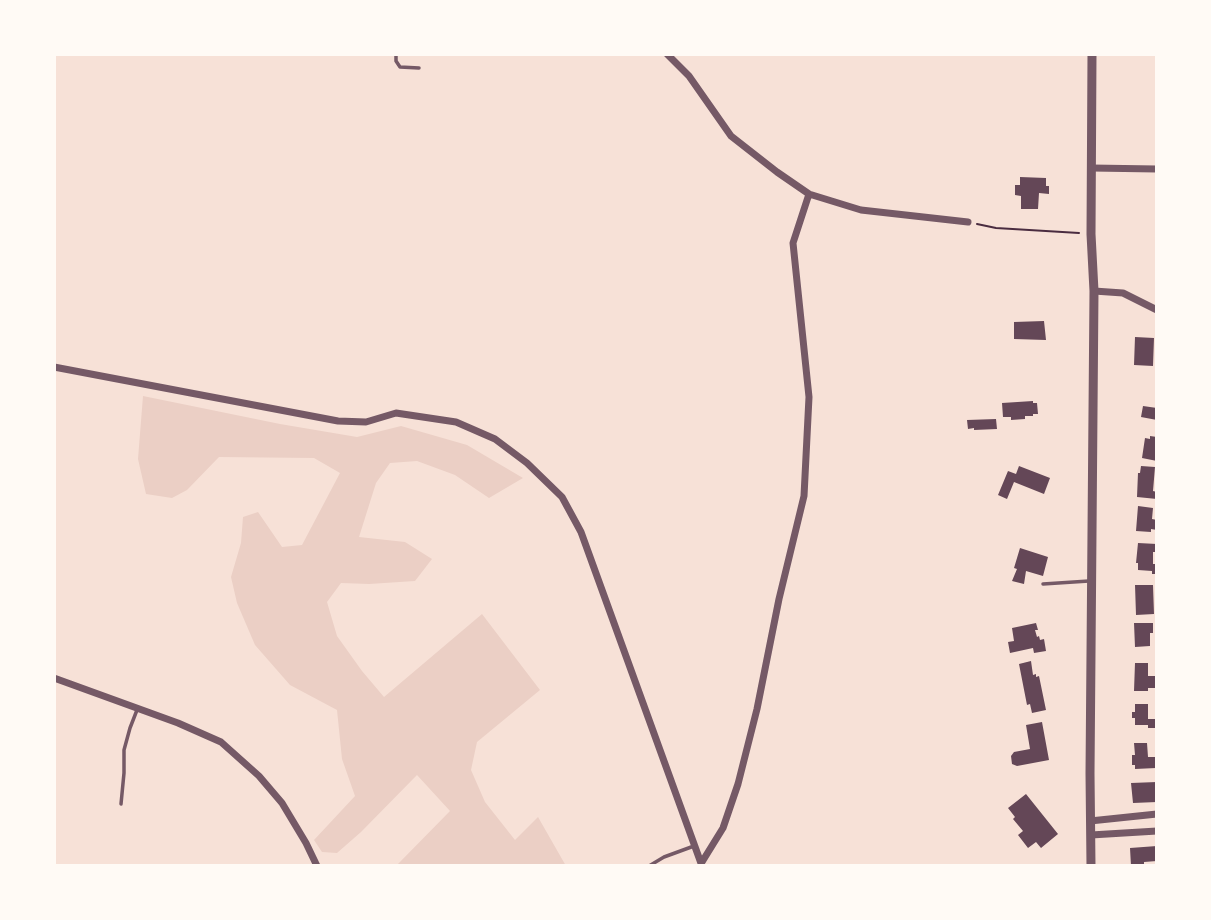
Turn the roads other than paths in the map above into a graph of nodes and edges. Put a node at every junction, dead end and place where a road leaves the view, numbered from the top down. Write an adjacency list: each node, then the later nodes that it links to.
1 (396, 54): 4 (lane)
2 (667, 54): 7 (street)
3 (1092, 54): 5 (street)
4 (419, 68)
5 (1091, 168): 6 (street); 9 (street)
6 (1157, 169)
7 (809, 194): 8 (street); 22 (street)
8 (968, 222)
9 (1094, 291): 10 (street); 12 (street)
10 (1157, 310)
11 (54, 367): 21 (street)
12 (1091, 580): 13 (lane); 18 (street)
13 (1043, 584)
14 (54, 678): 15 (street)
15 (137, 708): 16 (lane); 23 (street)
16 (121, 804)
17 (1157, 814): 18 (street)
18 (1090, 821): 20 (street)
19 (1157, 831): 20 (street)
20 (1091, 835): 25 (street)
21 (696, 845): 22 (street); 24 (lane)
22 (702, 864)
23 (317, 866)
24 (649, 866)
25 (1091, 866)

